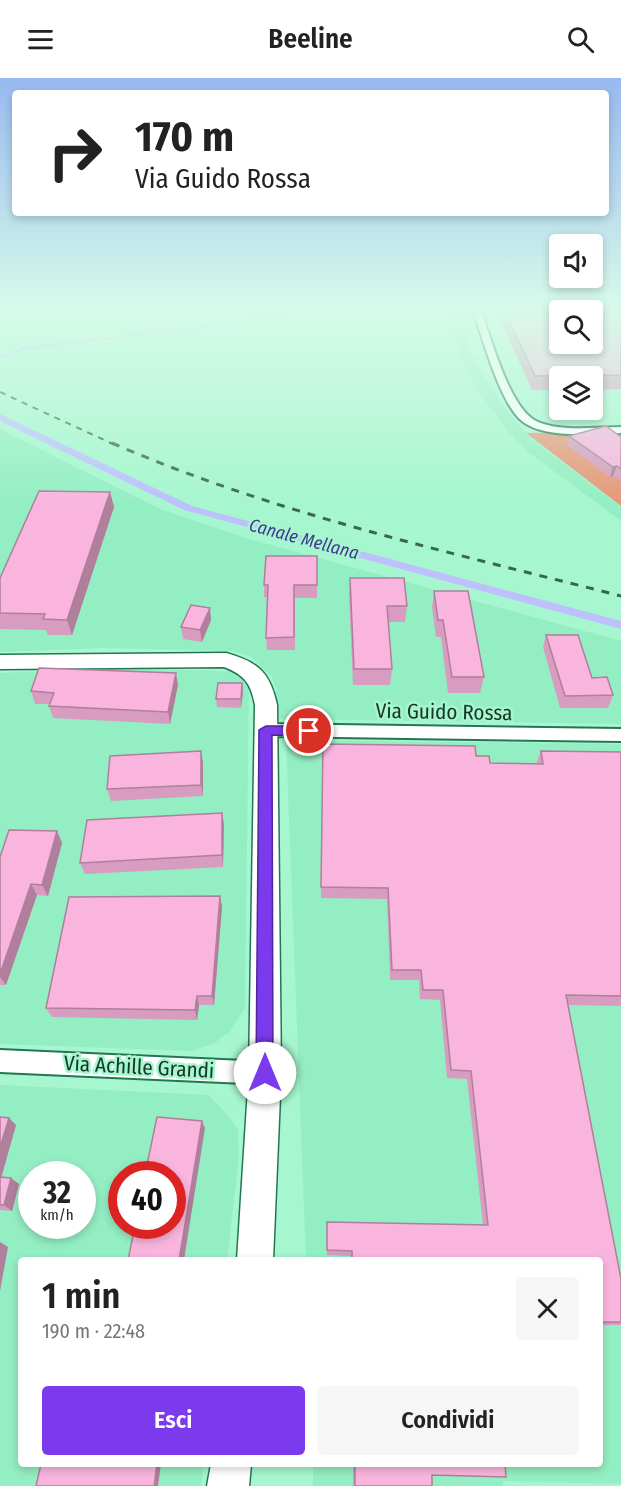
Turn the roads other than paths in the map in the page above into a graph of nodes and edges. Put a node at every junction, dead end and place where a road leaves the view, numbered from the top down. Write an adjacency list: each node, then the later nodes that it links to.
1 (502, 374): 2 (street)
2 (621, 430)
3 (0, 662): 4 (street)
4 (266, 730): 5 (street, Via Guido Rossa); 7 (street)
5 (621, 735)
6 (0, 1061): 7 (street, Via Achille Grandi)
7 (265, 1073): 8 (street)
8 (255, 1257)
9 (231, 1467): 10 (street)
10 (228, 1486)

